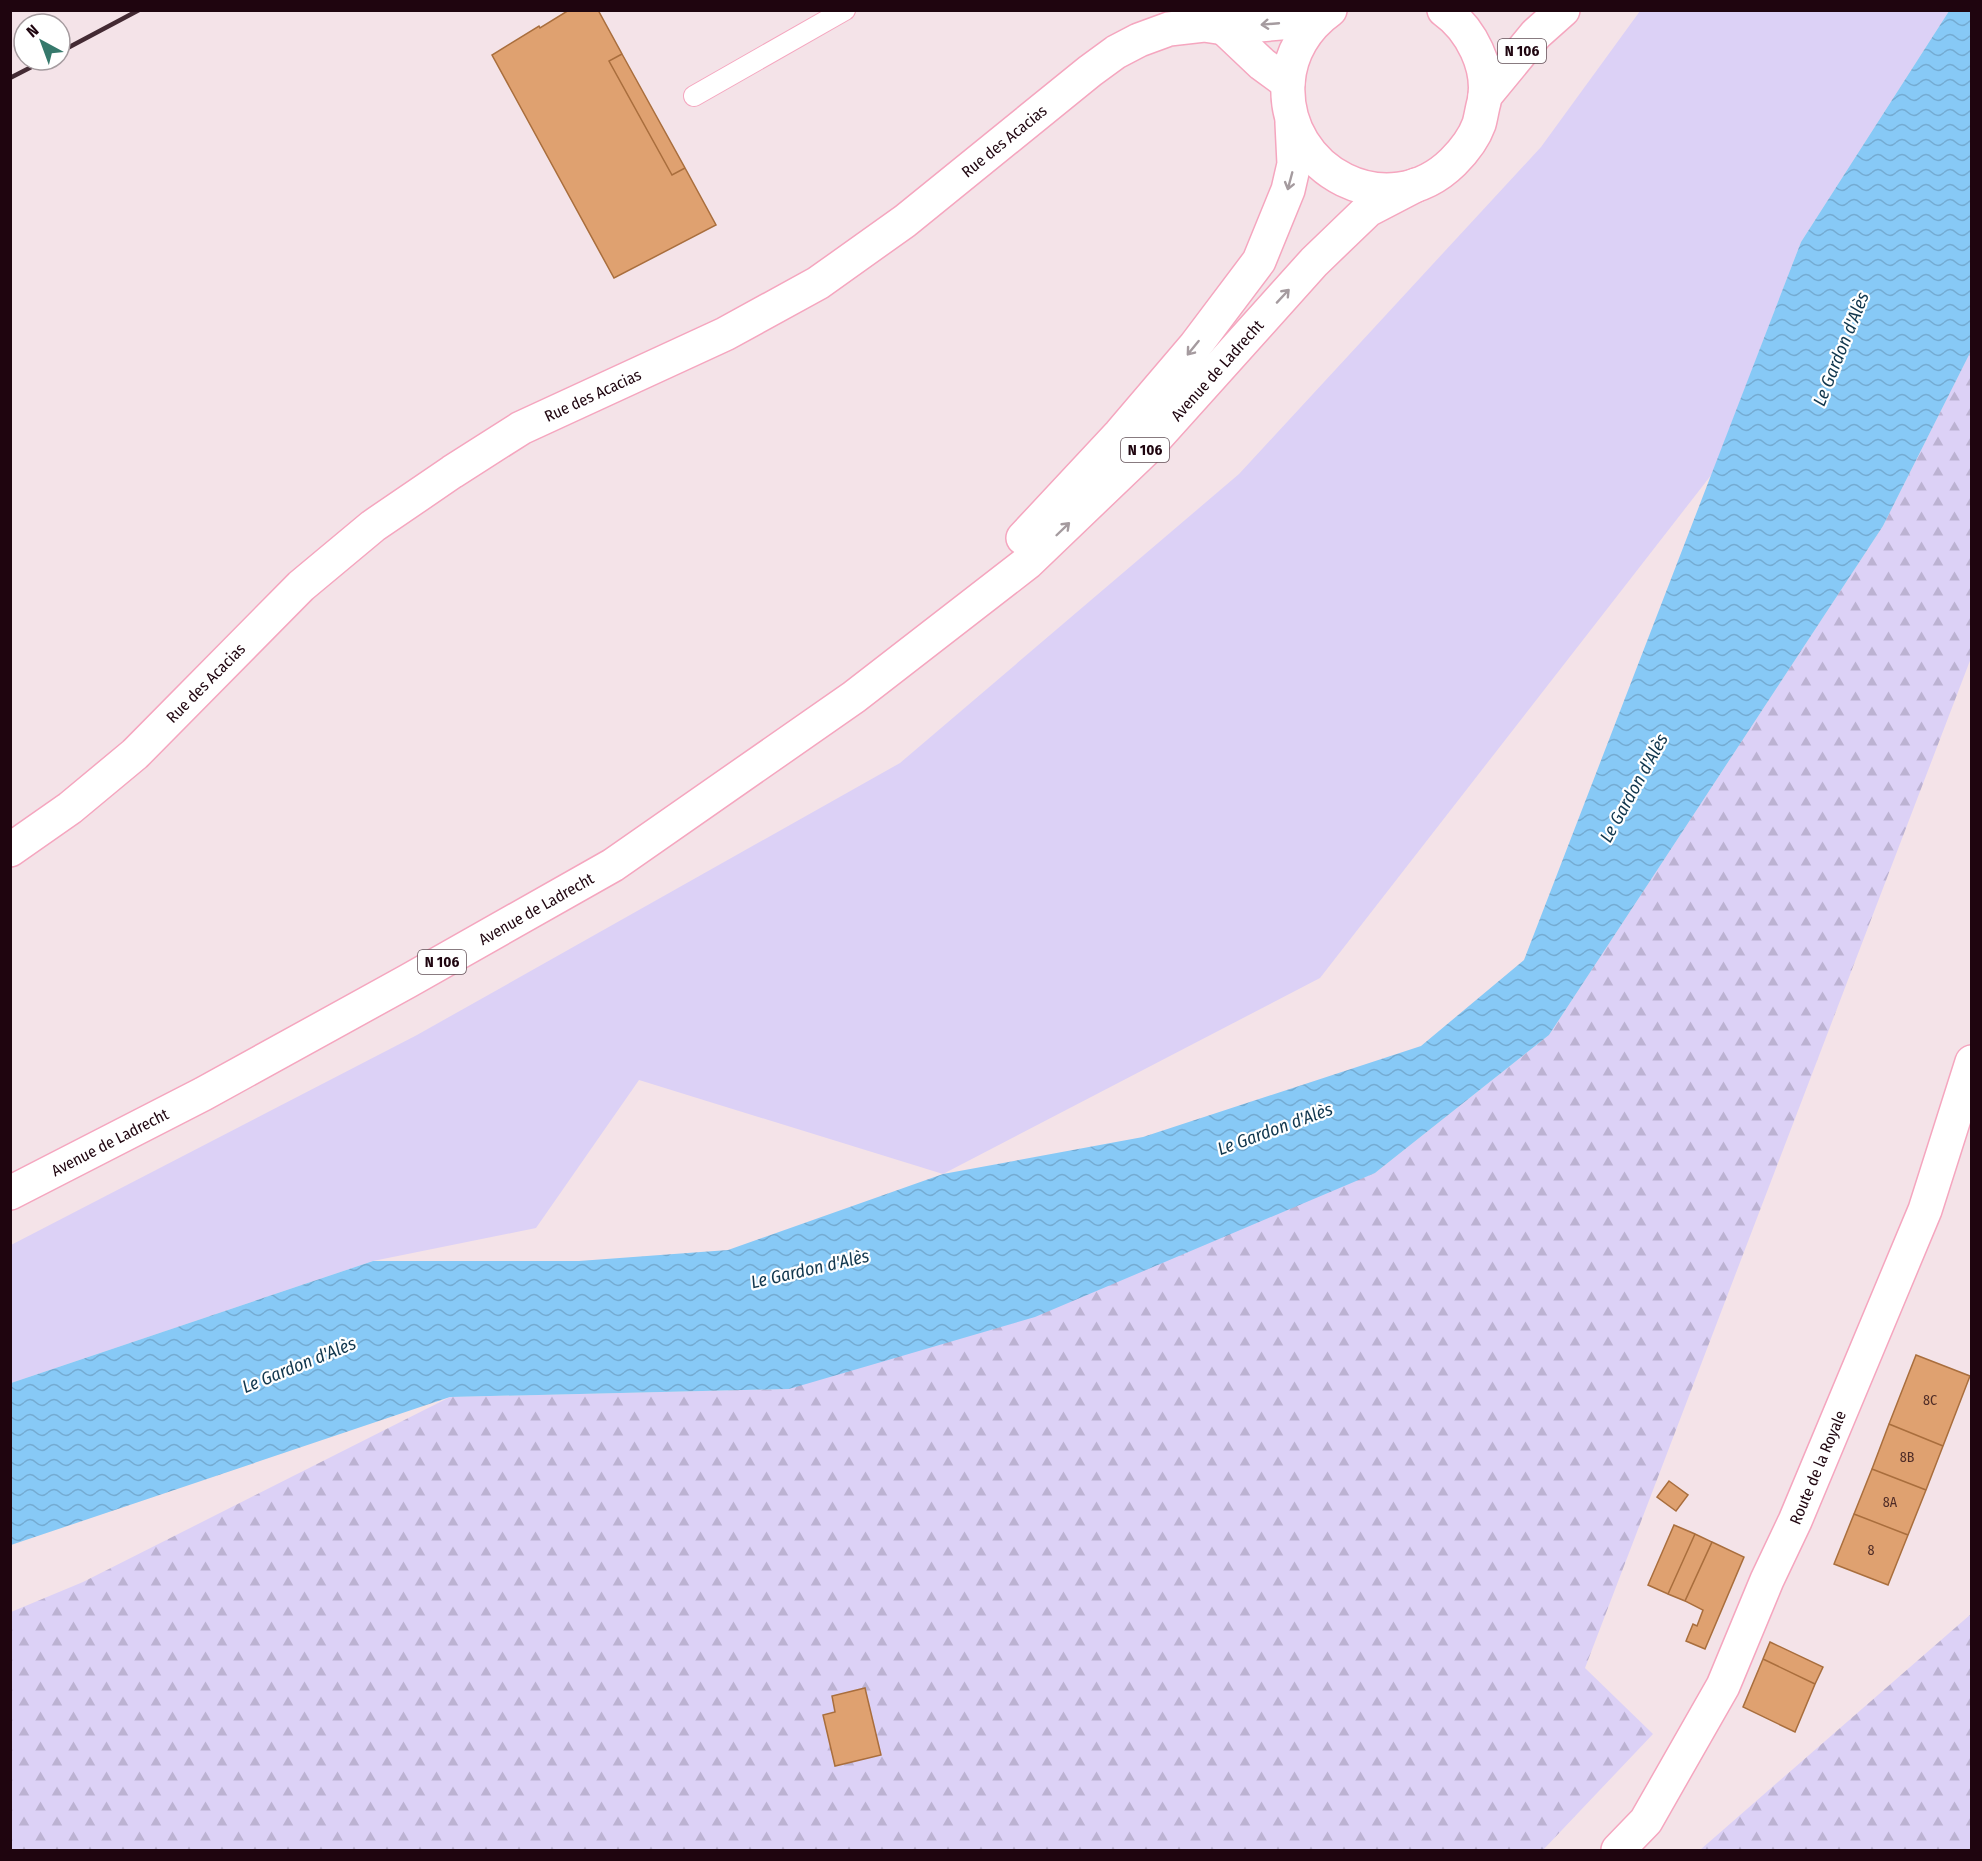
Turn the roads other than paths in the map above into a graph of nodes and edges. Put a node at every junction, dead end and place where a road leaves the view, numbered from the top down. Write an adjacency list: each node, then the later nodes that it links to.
1 (845, 10): 7 (lane)
2 (1563, 10): 8 (main road, N 106)
3 (1452, 12): 8 (main road)
4 (1323, 15): 5 (main road, Rue des Acacias, one-way to 5); 6 (main road)
5 (1212, 21): 6 (main road); 12 (main road, Rue des Acacias)
6 (1288, 83): 9 (main road)
7 (694, 96)
8 (1485, 96): 10 (main road)
9 (1293, 123): 10 (main road); 11 (main road, Avenue de Ladrecht / N 106, one-way to 11)
10 (1416, 185): 11 (main road, Avenue de Ladrecht / N 106, one-way to 10)
11 (854, 697): 14 (main road, Avenue de Ladrecht / N 106)
12 (10, 850)
13 (1971, 1062): 15 (main road, Route de la Royale)
14 (10, 1193)
15 (1618, 1851)

